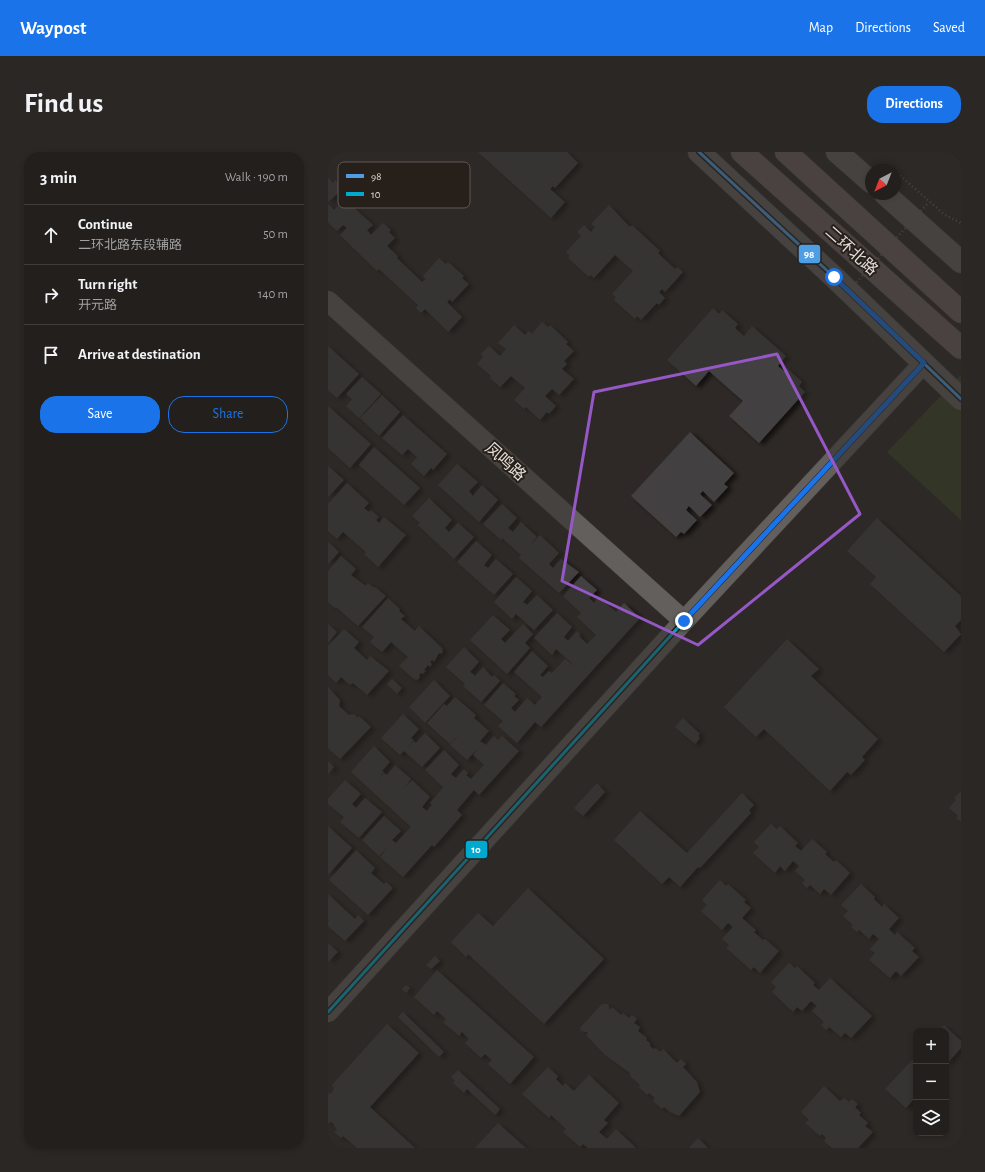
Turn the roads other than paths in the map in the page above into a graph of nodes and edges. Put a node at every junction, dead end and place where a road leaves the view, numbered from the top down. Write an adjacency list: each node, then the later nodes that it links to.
1 (699, 152): 12 (main road)
2 (742, 152): 11 (highway, 二环北路)
3 (786, 152): 9 (highway, 二环北路)
4 (837, 152): 5 (main road)
5 (865, 177)
6 (892, 200): 7 (main road)
7 (961, 262)
8 (328, 301): 14 (street, 凤鸣路)
9 (952, 302): 10 (highway, 二环北路)
10 (961, 312)
11 (961, 348)
12 (924, 363): 13 (main road); 14 (street)
13 (961, 400)
14 (684, 621): 15 (street)
15 (328, 1012)

